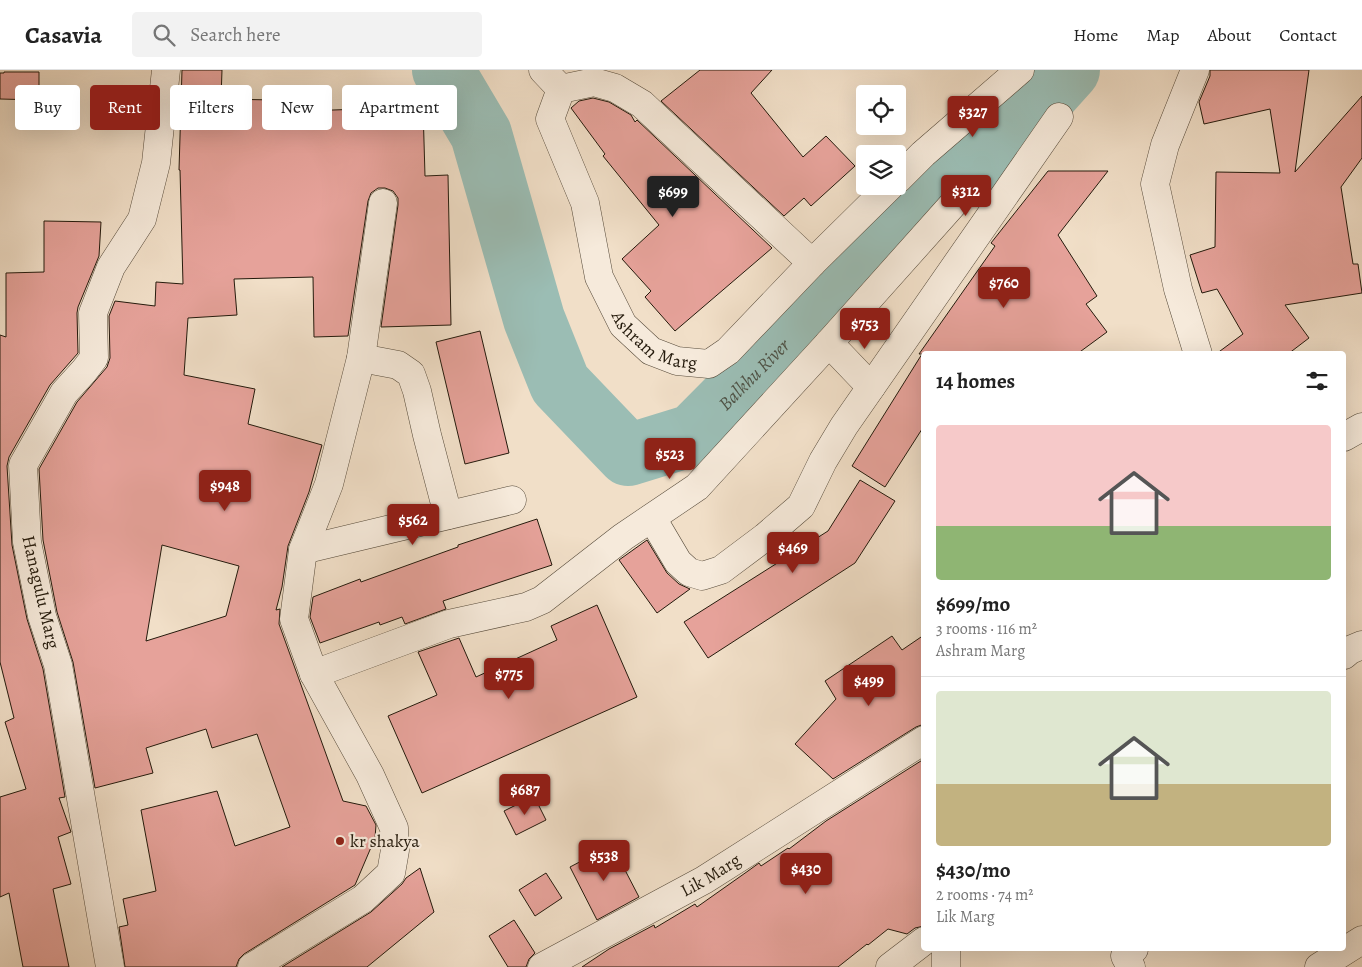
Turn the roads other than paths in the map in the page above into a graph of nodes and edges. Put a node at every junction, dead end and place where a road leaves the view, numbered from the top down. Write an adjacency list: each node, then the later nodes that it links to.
1 (166, 70): 33 (street, Hanagulu Marg)
2 (1020, 70): 6 (street)
3 (1195, 70): 14 (street)
4 (552, 80): 12 (street); 12 (street, Ashram Marg)
5 (1059, 116): 11 (street)
6 (906, 171)
7 (963, 194): 10 (street)
8 (881, 195): 12 (street, Ashram Marg)
9 (383, 203): 15 (street)
10 (938, 222): 11 (street); 13 (street)
11 (969, 245): 16 (street)
12 (812, 264)
13 (829, 343): 16 (street); 21 (street)
14 (1197, 351)
15 (361, 358): 20 (street); 22 (street)
16 (871, 387): 21 (street)
17 (1362, 427): 18 (street)
18 (1346, 436)
19 (512, 500): 20 (street)
20 (448, 516): 22 (street)
21 (652, 518): 25 (street)
22 (303, 550): 25 (street)
23 (1362, 646): 24 (street)
24 (1346, 653)
25 (314, 674): 34 (street)
26 (921, 742): 35 (street, Lik Marg)
27 (1362, 940): 29 (street)
28 (921, 943): 36 (street)
29 (1346, 950)
30 (946, 951): 37 (street)
31 (1131, 951): 38 (street)
32 (1344, 951): 39 (street)
33 (110, 967)
34 (252, 967)
35 (542, 967)
36 (890, 967)
37 (946, 967)
38 (1131, 967)
39 (1319, 967)

